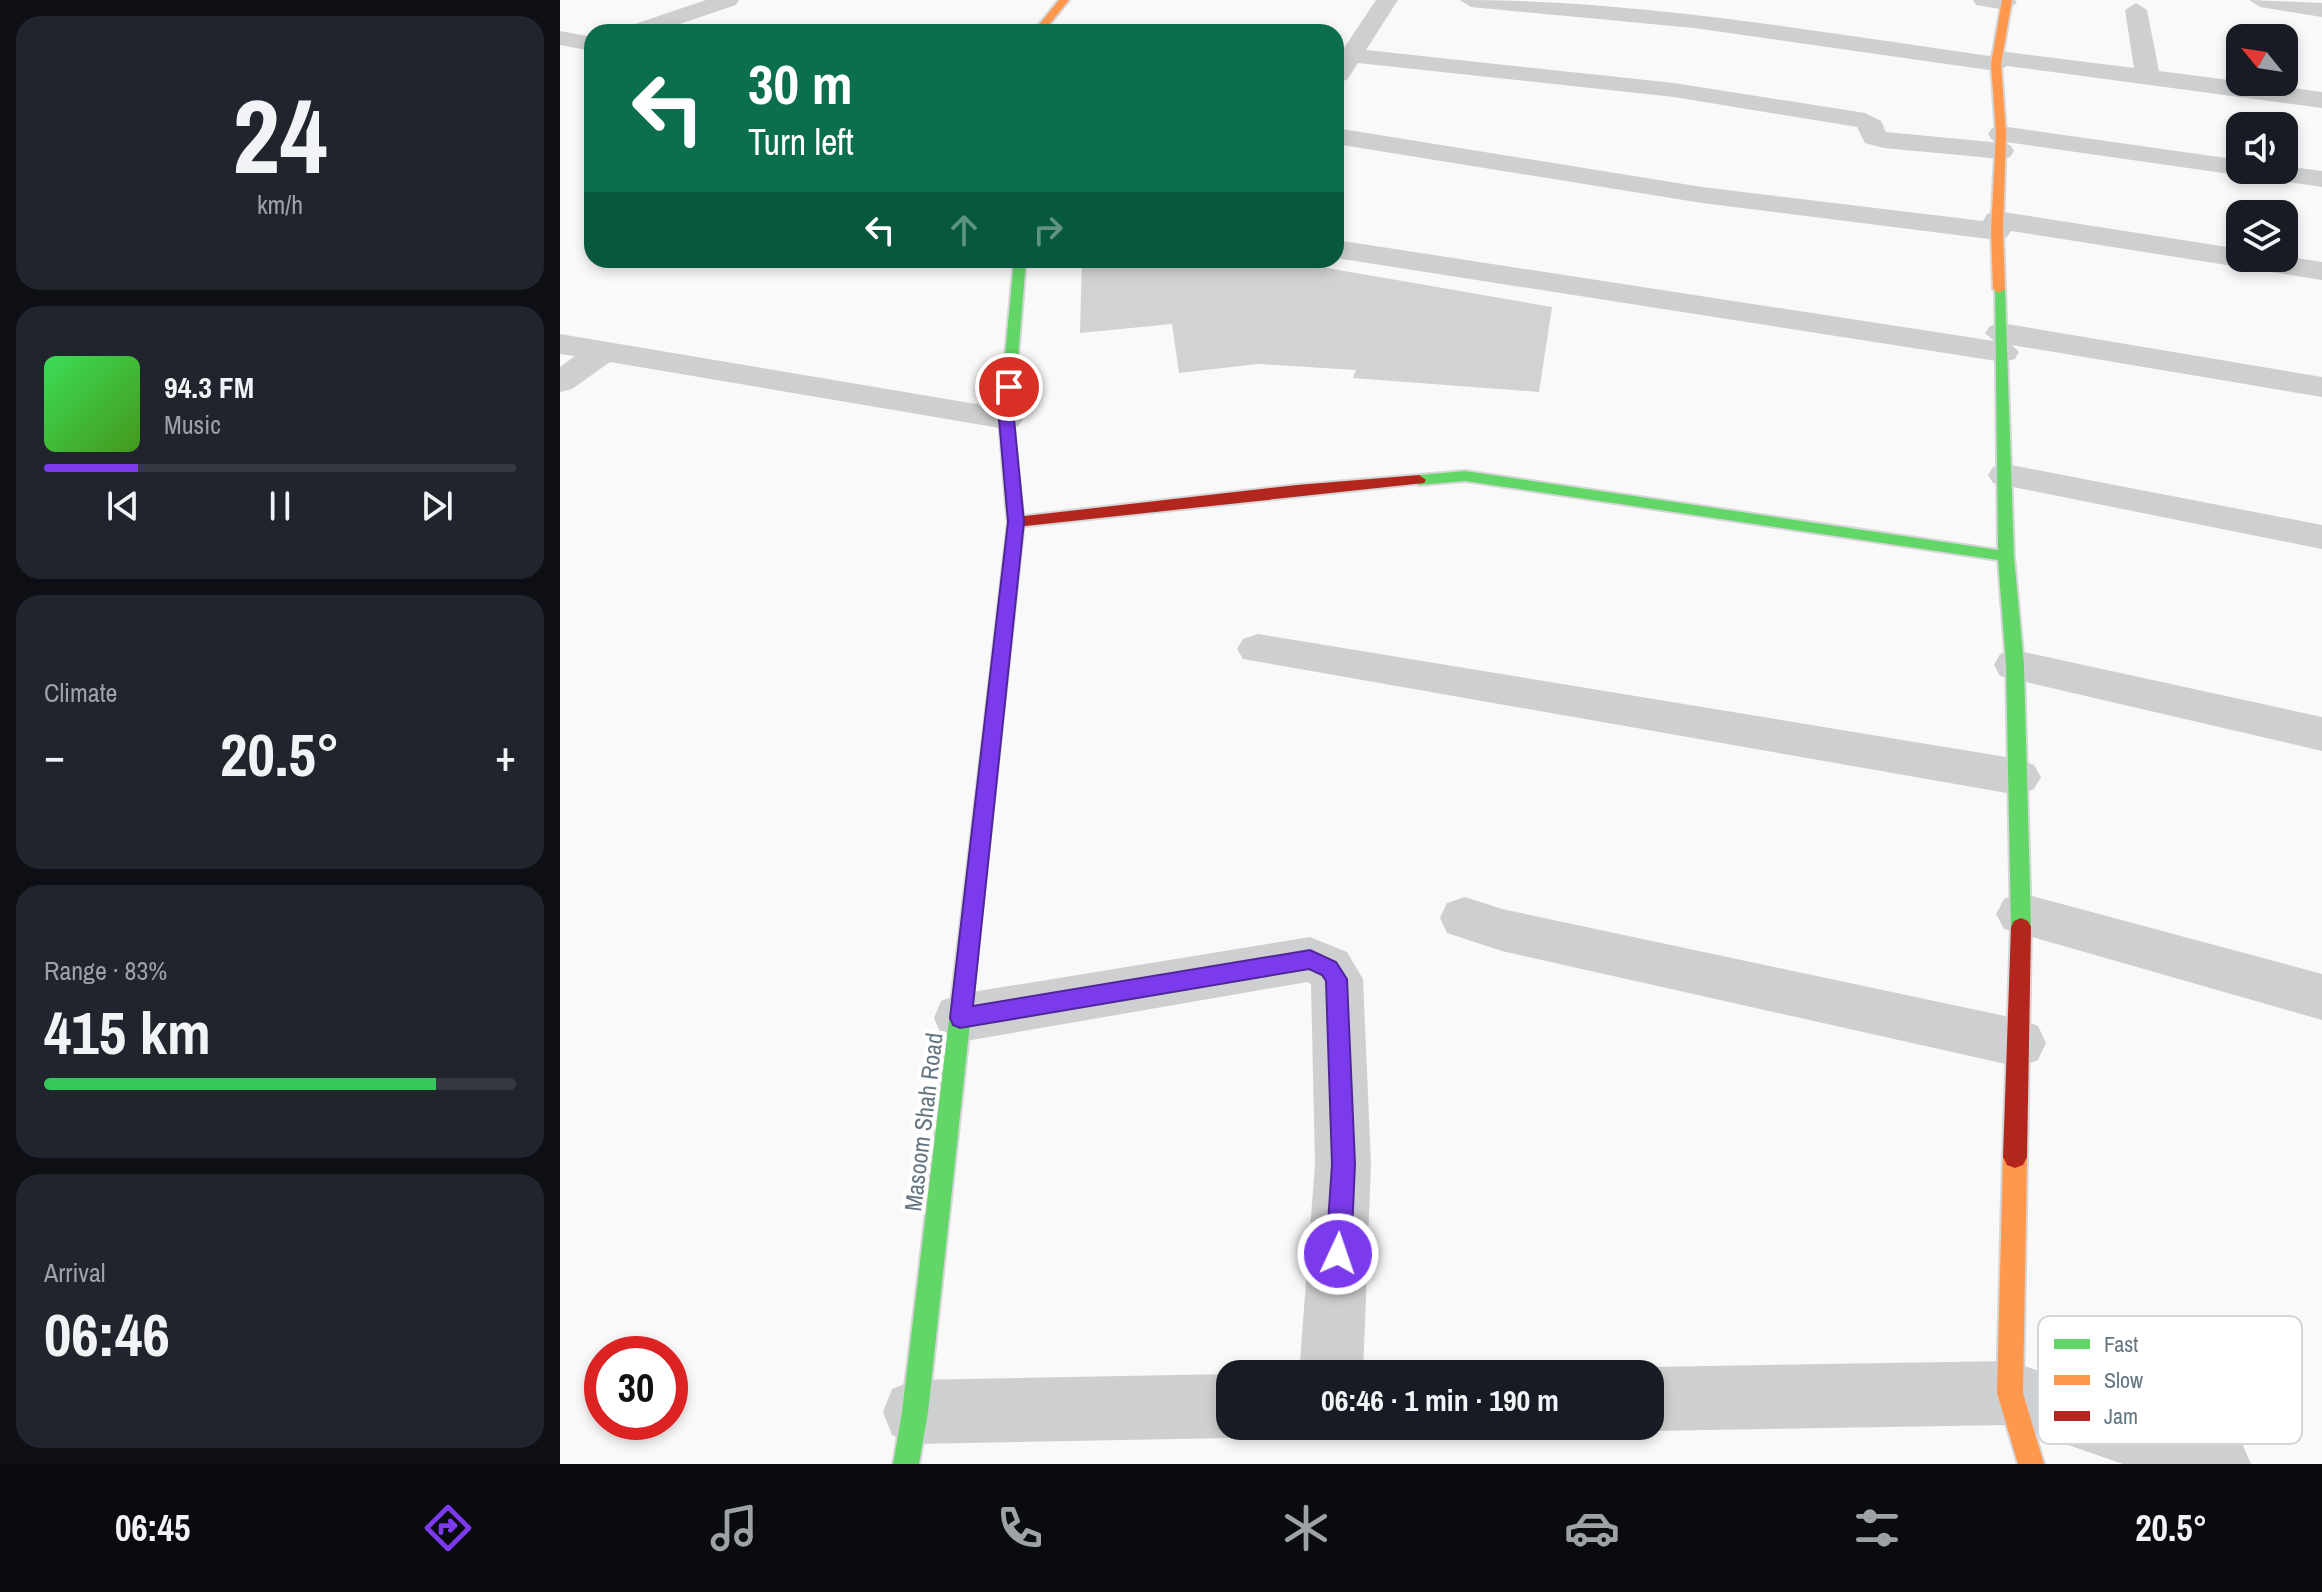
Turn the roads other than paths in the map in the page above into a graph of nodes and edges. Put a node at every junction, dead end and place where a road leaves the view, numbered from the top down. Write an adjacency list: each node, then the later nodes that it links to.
1 (728, 0): 9 (street)
2 (1064, 0): 10 (street)
3 (1387, 0): 13 (street)
4 (1471, 0): 14 (street)
5 (2260, 0): 8 (street)
6 (1999, 1): 14 (street)
7 (2136, 10): 15 (street)
8 (2322, 10)
9 (658, 24)
10 (1044, 24)
11 (560, 38): 12 (street)
12 (584, 42)
13 (1344, 54): 18 (street)
14 (1998, 61): 15 (street); 18 (street)
15 (2148, 77): 16 (street)
16 (2322, 100)
17 (1344, 137): 22 (street)
18 (2001, 143): 19 (street); 22 (street)
19 (2226, 167)
20 (2298, 176): 21 (street)
21 (2322, 179)
22 (1997, 226): 24 (street); 28 (street)
23 (1344, 250): 28 (street)
24 (2226, 256)
25 (2298, 267): 27 (street)
26 (1019, 268): 33 (street, Masoom Shah Road)
27 (2322, 271)
28 (2002, 342): 32 (street); 34 (street)
29 (560, 344): 30 (street)
30 (605, 351): 31 (street); 33 (street)
31 (560, 382)
32 (2322, 387)
33 (1006, 419): 35 (street, Masoom Shah Road)
34 (2006, 475): 36 (street); 37 (street)
35 (1016, 522): 37 (street); 45 (street, Masoom Shah Road)
36 (2322, 537)
37 (2006, 556): 39 (street)
38 (1258, 649): 41 (street)
39 (2015, 665): 40 (street); 41 (street)
40 (2322, 734)
41 (2018, 777): 42 (street)
42 (2021, 914): 44 (street); 46 (street)
43 (1465, 918): 46 (street)
44 (2322, 997)
45 (960, 1018): 47 (street); 52 (street, Masoom Shah Road)
46 (2019, 1043): 48 (street)
47 (1332, 1360)
48 (2010, 1393): 49 (street); 50 (street); 54 (street)
49 (1664, 1399)
50 (2038, 1403)
51 (1216, 1407): 52 (street)
52 (910, 1438)
53 (2159, 1444): 55 (street)
54 (2031, 1464)
55 (2218, 1464)

